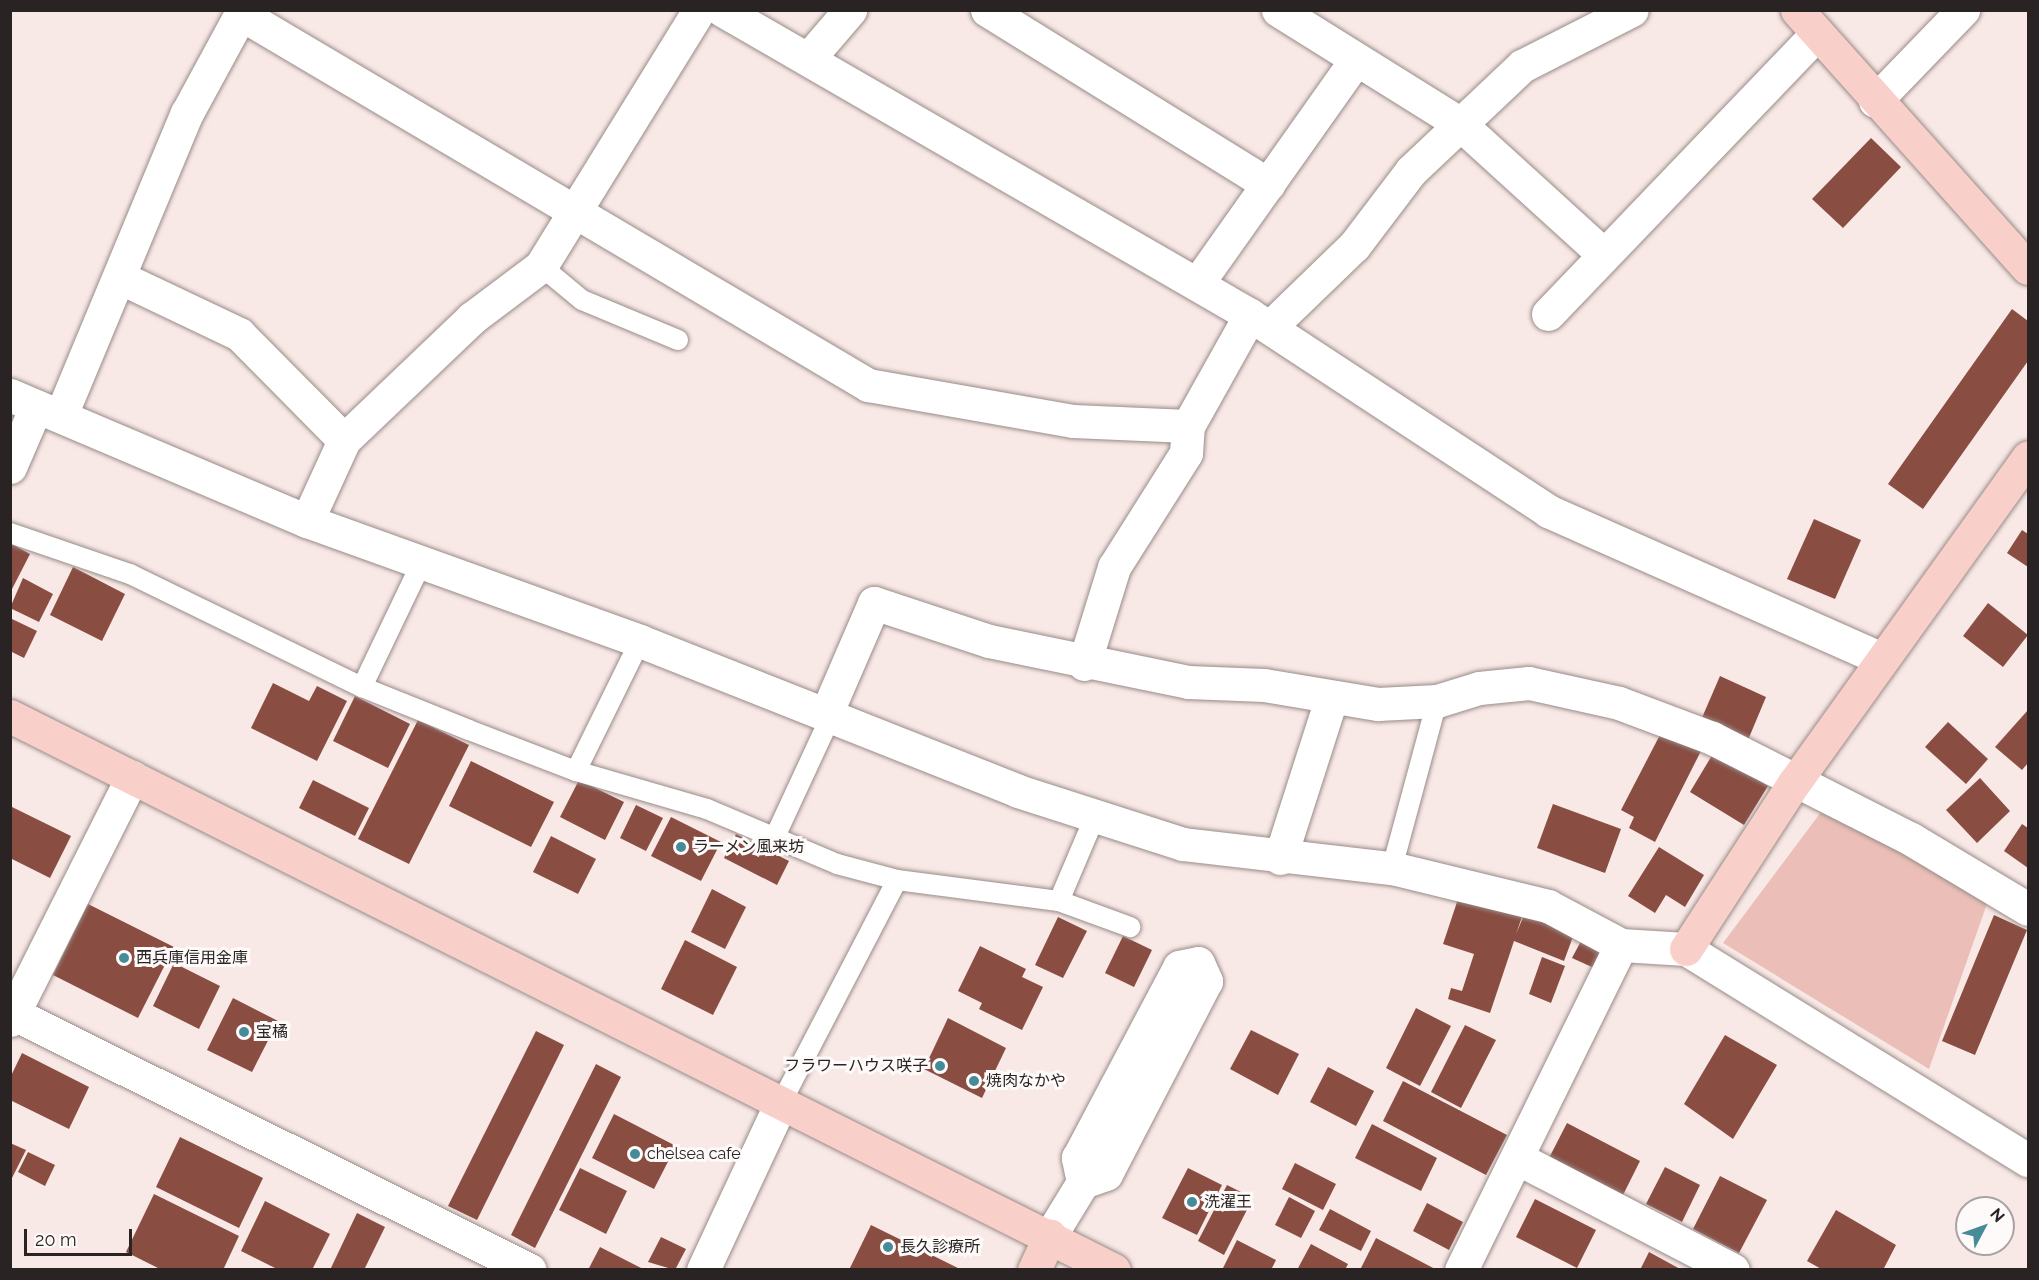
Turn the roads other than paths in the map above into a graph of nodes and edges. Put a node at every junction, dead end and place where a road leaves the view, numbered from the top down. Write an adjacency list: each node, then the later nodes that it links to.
1 (699, 10): 15 (street)
2 (722, 10): 10 (street)
3 (850, 10): 10 (street)
4 (987, 10): 14 (street)
5 (1278, 10): 11 (street)
6 (1632, 10): 13 (street)
7 (1963, 10): 12 (street)
8 (242, 12): 15 (street); 19 (street)
9 (1807, 22): 12 (street); 16 (street)
10 (808, 59): 20 (street)
11 (1355, 61): 13 (street); 14 (street)
12 (1875, 101): 18 (street)
13 (1459, 123): 16 (street); 22 (street)
14 (1268, 184): 20 (street)
15 (574, 216): 17 (street); 25 (street)
16 (1604, 255): 21 (street)
17 (541, 266): 23 (lane); 26 (street)
18 (2028, 268)
19 (121, 278): 24 (street); 26 (street)
20 (1197, 284): 22 (street)
21 (1548, 314)
22 (1260, 321): 25 (street); 33 (street)
23 (678, 340)
24 (36, 406): 28 (street); 29 (street)
25 (1188, 426): 34 (street)
26 (344, 440): 29 (street)
27 (2028, 457): 33 (street)
28 (10, 467)
29 (307, 520): 31 (street)
30 (10, 533): 35 (lane)
31 (421, 564): 32 (street); 35 (lane)
32 (640, 641): 38 (street); 40 (lane)
33 (1882, 659): 42 (street)
34 (1084, 664): 36 (street); 38 (street)
35 (362, 687): 40 (lane)
36 (1331, 699): 37 (street); 45 (street)
37 (1437, 701): 42 (street); 46 (lane)
38 (829, 715): 43 (street); 44 (lane)
39 (10, 716): 41 (street)
40 (576, 771): 44 (lane)
41 (132, 777): 53 (street); 54 (street)
42 (1794, 783): 49 (street); 52 (street)
43 (1095, 816): 45 (street); 48 (lane)
44 (773, 841): 47 (lane)
45 (1280, 858): 46 (street)
46 (1392, 868): 51 (street)
47 (897, 880): 48 (lane); 54 (lane)
48 (1059, 901): 50 (lane)
49 (2028, 909)
50 (1130, 927)
51 (1621, 945): 52 (street); 55 (street)
52 (1686, 949): 56 (street)
53 (12, 1015): 59 (street)
54 (781, 1103): 58 (street); 60 (street)
55 (1517, 1158): 63 (street); 64 (street)
56 (2028, 1160)
57 (1083, 1182): 57 (street); 58 (street)
58 (1050, 1236): 61 (street); 62 (street)
59 (530, 1269)
60 (703, 1269)
61 (1034, 1269)
62 (1114, 1269)
63 (1461, 1269)
64 (1733, 1269)

